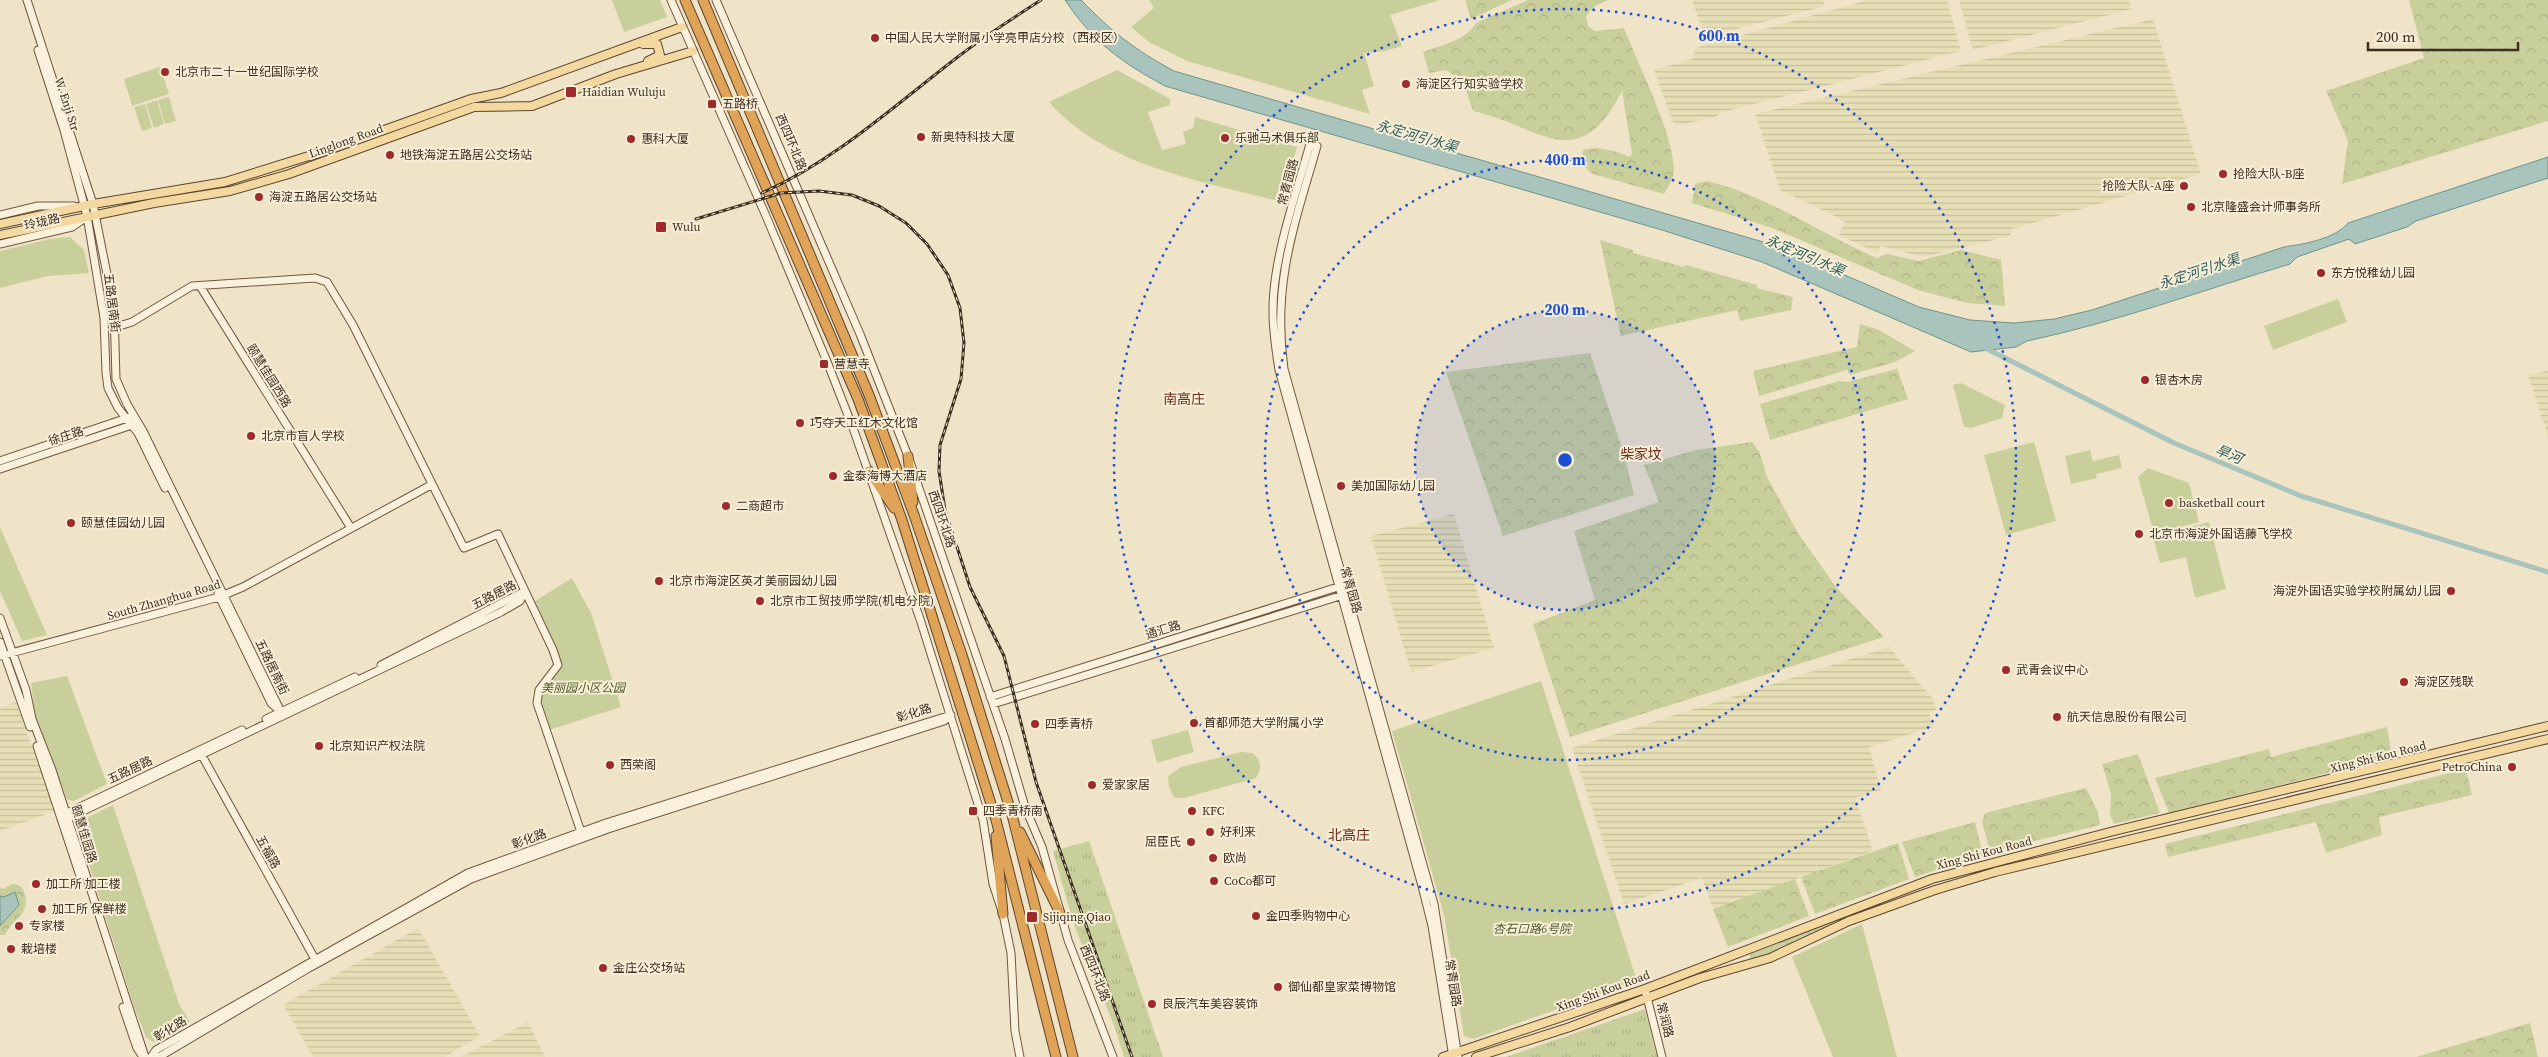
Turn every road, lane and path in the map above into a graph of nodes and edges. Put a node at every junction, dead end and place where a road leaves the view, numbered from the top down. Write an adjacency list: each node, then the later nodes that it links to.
1 (22, 0): 12 (street, W. Enji Str)
2 (27, 0): 11 (street, W. Enji Str)
3 (671, 0): 7 (street)
4 (685, 0): 29 (highway)
5 (703, 0): 28 (highway, 西四环北路)
6 (716, 0): 23 (street, 西四环北路)
7 (682, 27): 8 (main road, Linglong Road); 9 (street)
8 (629, 46): 10 (main road); 11 (main road, Linglong Road)
9 (693, 51): 10 (main road, Linglong Road); 26 (street)
10 (616, 74): 14 (main road, Linglong Road)
11 (93, 204): 12 (main road, Linglong Road); 14 (street, W. Enji Str)
12 (84, 206): 13 (street, 玲珑路); 14 (street, W. Enji Str); 15 (main road, Linglong Road)
13 (0, 215)
14 (91, 215): 16 (main road, Linglong Road); 17 (street, 玲珑路); 19 (street, 五路居南街); 21 (street, 五路居南街)
15 (0, 224)
16 (0, 235)
17 (0, 244)
18 (200, 286): 19 (street); 27 (street); 30 (street, 颐慧佳园西路)
19 (116, 327): 20 (street, 五路居南街)
20 (133, 415): 21 (street, 徐庄路); 22 (street, 五路居南街)
21 (126, 418): 22 (street, 五路居南街); 24 (street, 徐庄路)
22 (135, 424): 25 (street, 徐庄路); 34 (street, 五路居南街); 39 (street, 五路居南街)
23 (908, 456): 28 (highway); 38 (street, 西四环北路)
24 (0, 461)
25 (0, 469)
26 (869, 471): 29 (highway); 40 (street)
27 (431, 485): 32 (street); 34 (street, South Zhanghua Road)
28 (914, 515): 44 (highway, 西四环北路)
29 (902, 520): 46 (highway)
30 (351, 528)
31 (1340, 586): 31 (street, 常青园路); 33 (street, 常青园路); 38 (street, 通汇路)
32 (525, 591): 39 (street, 五路居路); 47 (street)
33 (1343, 595): 38 (street, 通汇路); 53 (street, 常青园路)
34 (219, 597): 37 (street, South Zhanghua Road); 39 (street, 五路居南街)
35 (0, 618): 45 (street, 颐慧佳园路)
36 (0, 642): 37 (street, 颐慧佳园路)
37 (2, 655): 45 (street, 颐慧佳园路)
38 (991, 701): 48 (street, 西四环北路)
39 (282, 714): 43 (street, 五路居路)
40 (951, 715): 47 (street, 彰化路); 49 (street); 50 (street, 彰化路)
41 (2548, 726): 51 (main road, Xing Shi Kou Road)
42 (2548, 739): 51 (main road, Xing Shi Kou Road)
43 (200, 753): 45 (street, 五路居路); 50 (street, 五福路)
44 (1012, 815): 48 (highway); 52 (highway, 西四环北路)
45 (64, 817): 55 (street, 颐慧佳园路)
46 (996, 820): 49 (highway); 54 (highway)
47 (581, 832): 50 (street, 彰化路)
48 (1060, 913): 59 (street, 西四环北路)
49 (1003, 914): 58 (street)
50 (316, 961): 56 (street, 彰化路); 57 (street, 彰化路)
51 (1646, 992): 53 (main road, Xing Shi Kou Road); 61 (main road, Xing Shi Kou Road); 62 (street, 常润路)
52 (1072, 1054)
53 (1455, 1055): 60 (main road, Xing Shi Kou Road)
54 (1056, 1056)
55 (144, 1057)
56 (151, 1057)
57 (159, 1057)
58 (1020, 1057)
59 (1113, 1057)
60 (1443, 1057)
61 (1476, 1057)
62 (1662, 1057)

